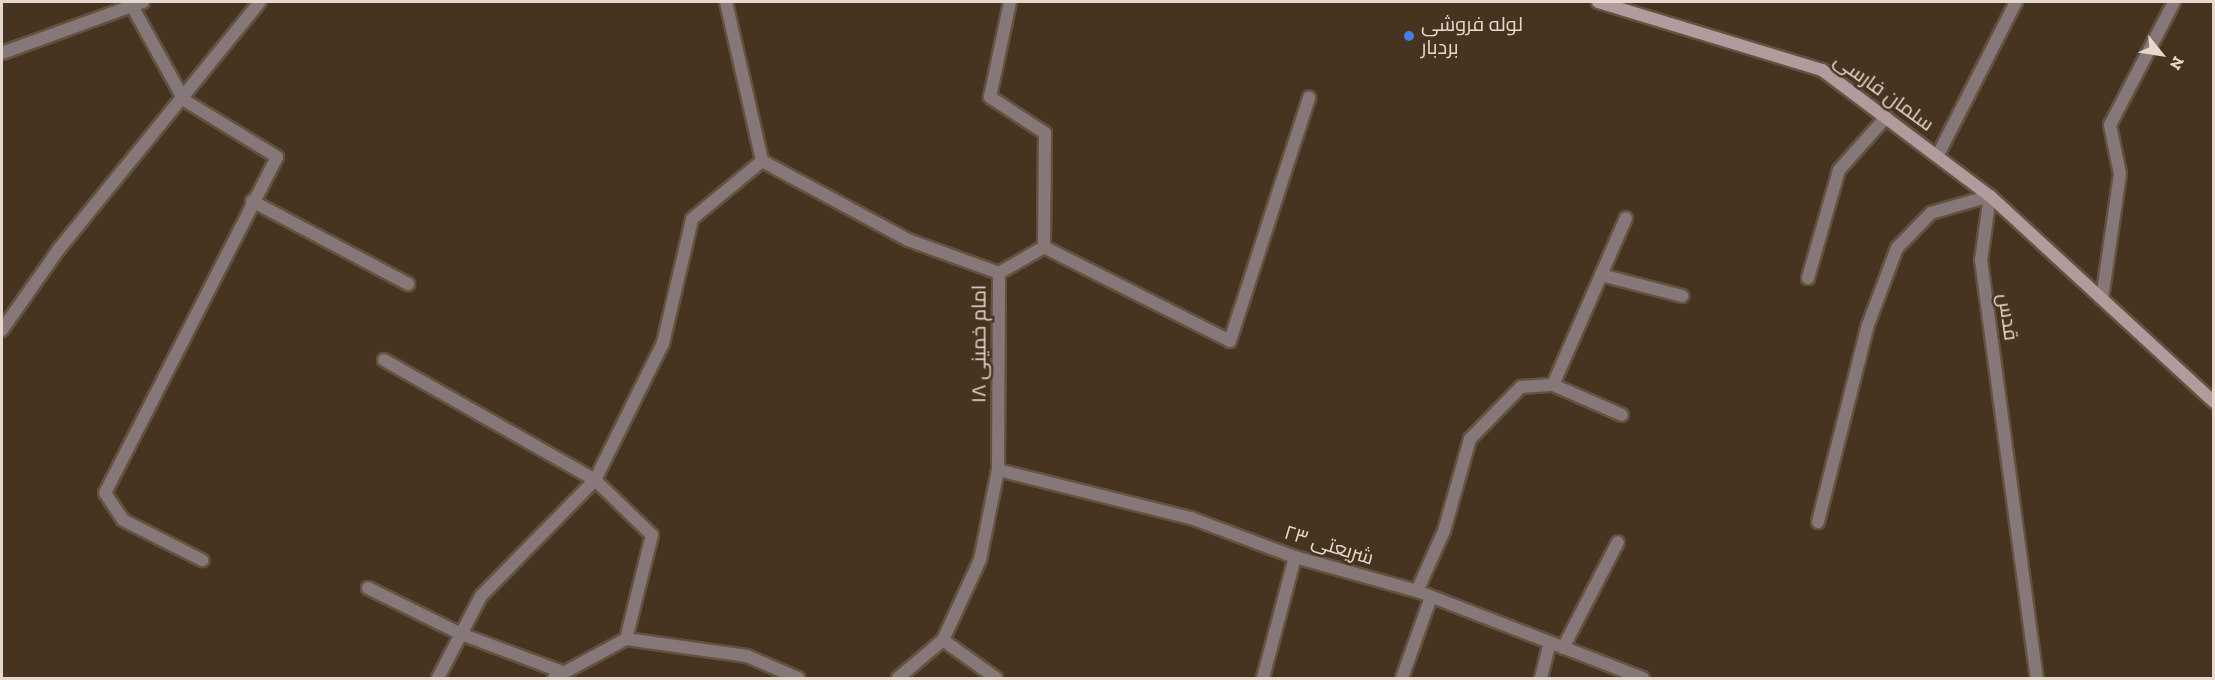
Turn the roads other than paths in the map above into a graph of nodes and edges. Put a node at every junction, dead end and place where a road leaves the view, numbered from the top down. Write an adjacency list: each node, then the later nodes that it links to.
1 (260, 2): 10 (street)
2 (726, 2): 13 (street)
3 (1010, 2): 17 (street)
4 (1598, 2): 11 (street, سلمان فارسی)
5 (2016, 2): 12 (street)
6 (2174, 2): 23 (street)
7 (137, 4): 8 (street); 10 (street)
8 (2, 53)
9 (1310, 99): 17 (street)
10 (184, 100): 15 (street); 24 (street)
11 (1886, 117): 12 (street, سلمان فارسی); 20 (street)
12 (1938, 155): 14 (street)
13 (762, 161): 18 (street); 30 (street)
14 (1990, 196): 23 (street); 31 (street); 52 (street, قدس)
15 (252, 201): 21 (street); 34 (street)
16 (1626, 218): 19 (street)
17 (1044, 247): 18 (street, امام خمینی ۱۸)
18 (999, 273): 29 (street, امام خمینی ۱۸)
19 (1601, 275): 22 (street); 26 (street)
20 (1808, 278)
21 (408, 284)
22 (1682, 296)
23 (2102, 299): 27 (street)
24 (2, 330)
25 (384, 360): 30 (street)
26 (1553, 385): 28 (street); 36 (street)
27 (2214, 402)
28 (1622, 415)
29 (998, 471): 33 (street, شریعتی ۲۳); 40 (street, امام خمینی ۱۸)
30 (595, 480): 38 (street); 39 (street)
31 (1818, 522)
32 (1618, 542): 42 (street)
33 (1295, 557): 36 (street, شریعتی ۲۳); 48 (street)
34 (202, 560)
35 (368, 588): 38 (street)
36 (1417, 591): 37 (street, شریعتی ۲۳)
37 (1431, 597): 41 (street, شریعتی ۲۳); 49 (street)
38 (461, 634): 43 (street); 44 (street)
39 (626, 639): 43 (street); 45 (street)
40 (943, 640): 46 (street, امام خمینی ۱۸); 47 (street)
41 (1550, 643): 42 (street, شریعتی ۲۳); 50 (street)
42 (1563, 648): 51 (street, شریعتی ۲۳)
43 (557, 675)
44 (438, 678)
45 (798, 678)
46 (898, 678)
47 (996, 678)
48 (1263, 678)
49 (1402, 678)
50 (1541, 678)
51 (1642, 678)
52 (2037, 678)

